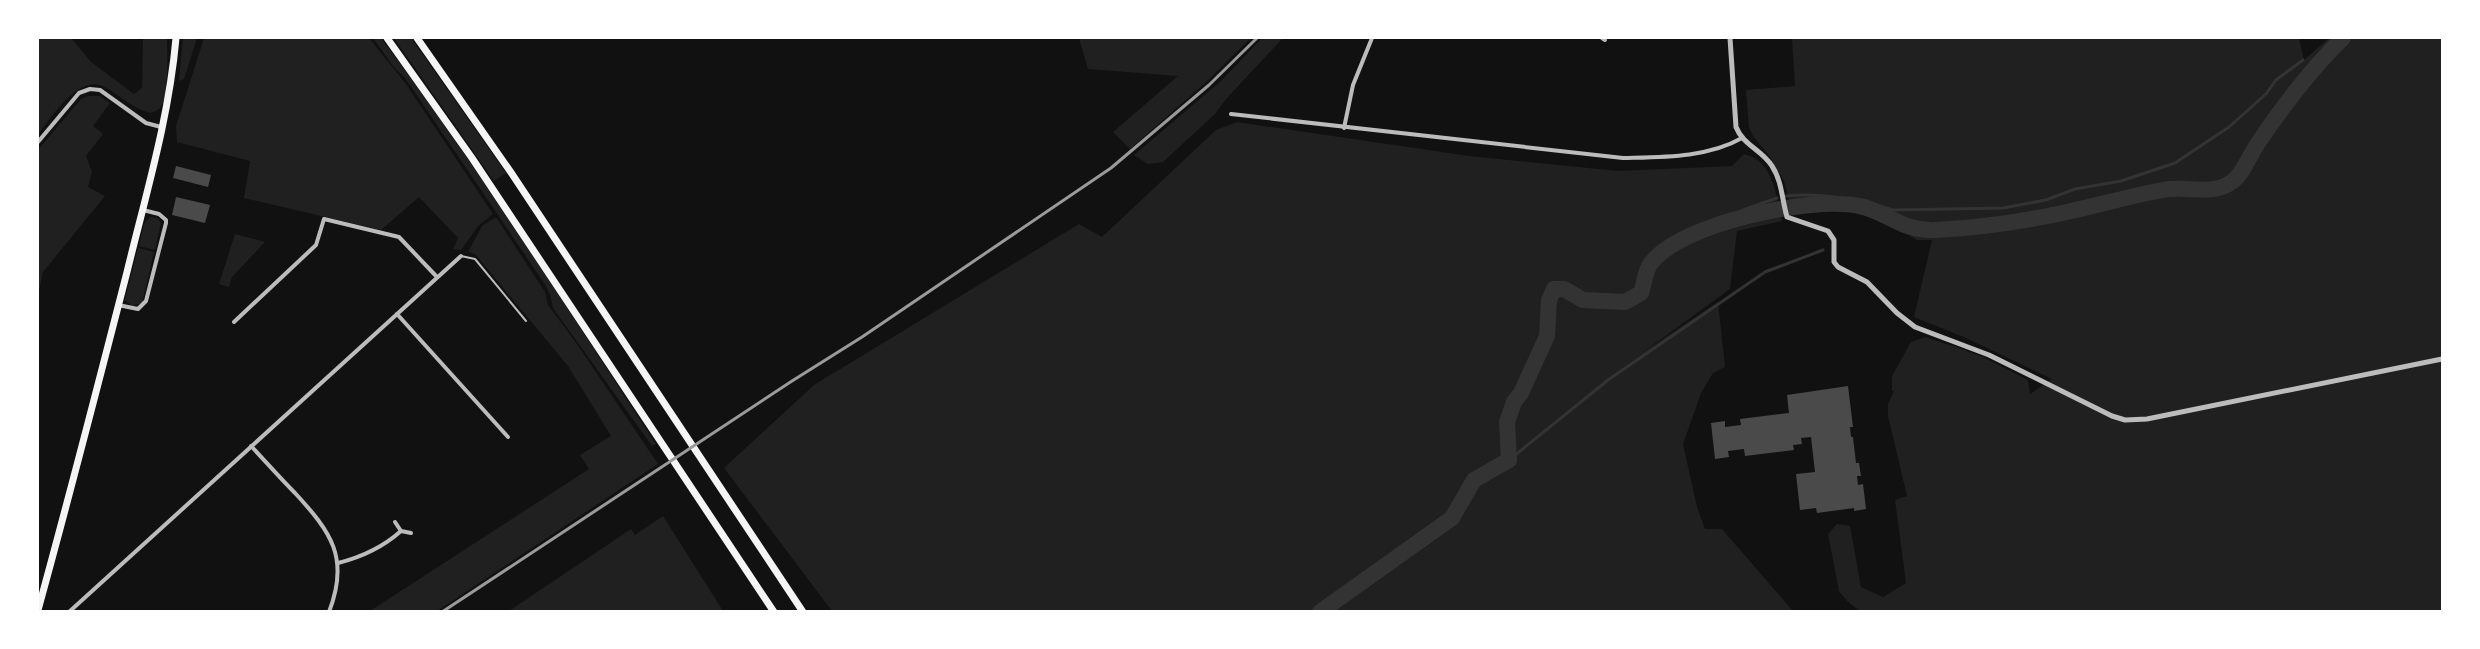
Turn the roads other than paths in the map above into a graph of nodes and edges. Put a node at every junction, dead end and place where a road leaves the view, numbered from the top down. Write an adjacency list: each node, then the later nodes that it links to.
1 (176, 38): 7 (main road)
2 (387, 38): 28 (main road)
3 (417, 38): 29 (main road)
4 (1372, 38): 8 (street)
5 (1730, 38): 9 (street)
6 (1232, 114): 8 (street)
7 (163, 128): 10 (street); 11 (main road)
8 (1344, 128): 9 (street)
9 (1742, 138): 18 (street)
10 (38, 142)
11 (142, 209): 14 (main road); 14 (street)
12 (461, 256): 13 (street); 16 (lane)
13 (436, 277): 15 (street); 17 (street)
14 (118, 305): 25 (main road)
15 (397, 314): 19 (street); 20 (street)
16 (526, 321)
17 (234, 322)
18 (2442, 358)
19 (508, 437)
20 (251, 446): 24 (street); 26 (street)
21 (395, 522): 22 (street)
22 (401, 531): 23 (street); 24 (street)
23 (411, 533)
24 (338, 562): 27 (street)
25 (38, 610)
26 (69, 612)
27 (329, 612)
28 (774, 612)
29 (803, 612)

